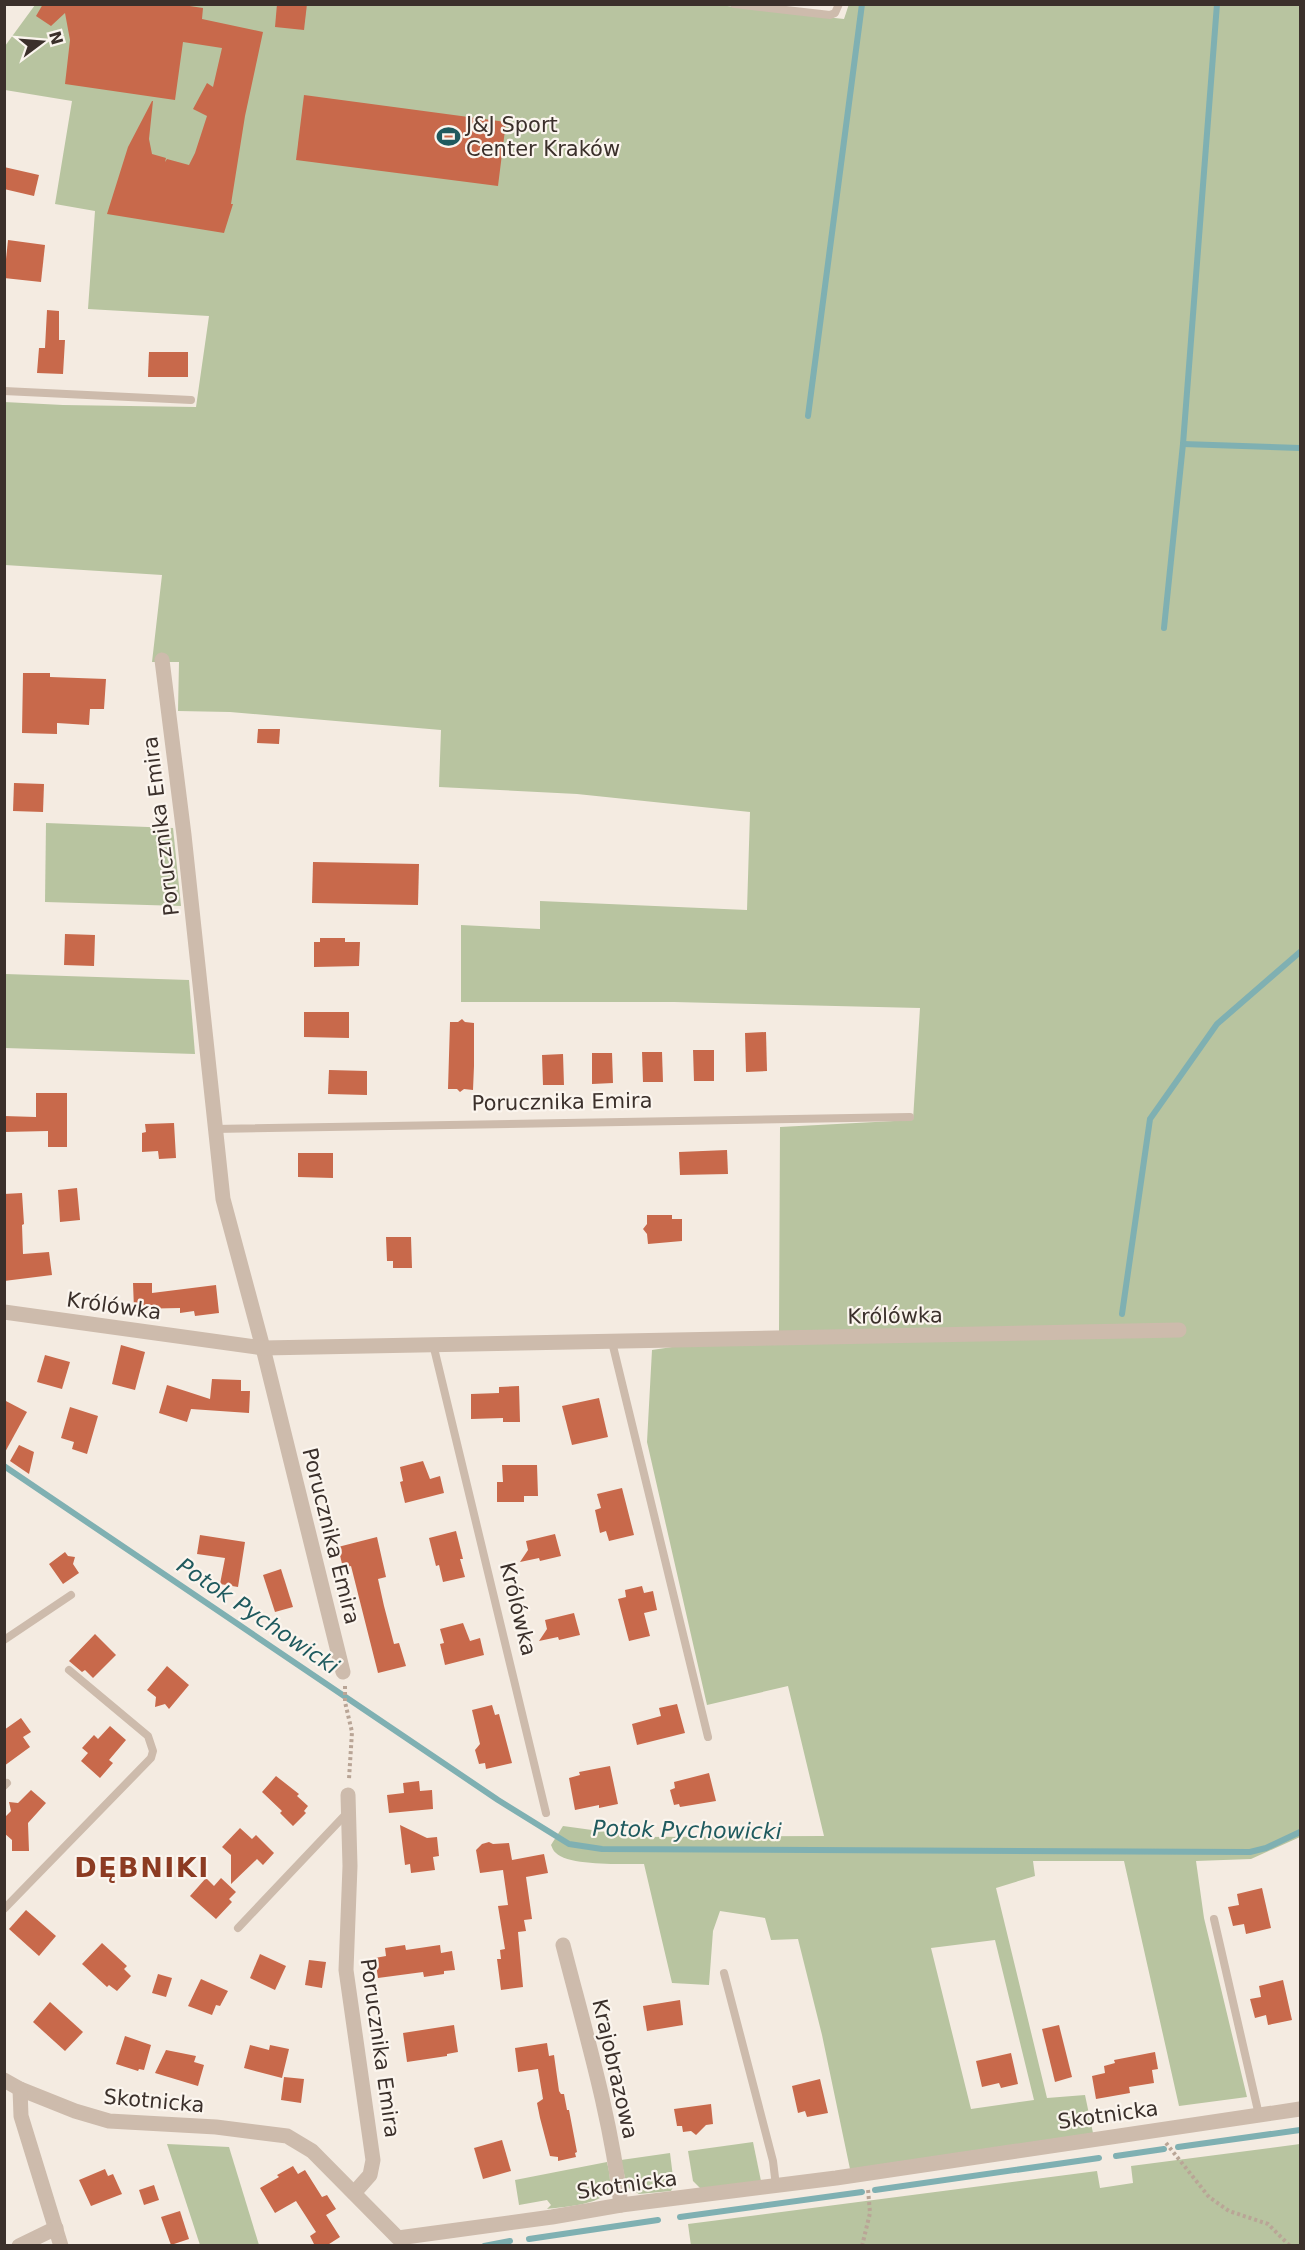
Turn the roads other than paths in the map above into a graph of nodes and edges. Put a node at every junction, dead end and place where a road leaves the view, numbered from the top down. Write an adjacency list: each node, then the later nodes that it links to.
1 (734, 4): 2 (lane)
2 (840, 4)
3 (4, 391): 4 (lane)
4 (191, 399)
5 (162, 660): 7 (street, Porucznika Emira)
6 (910, 1117): 7 (lane, Porucznika Emira)
7 (214, 1129): 12 (street, Porucznika Emira)
8 (4, 1312): 12 (street, Królówka)
9 (1179, 1330): 10 (street, Królówka)
10 (612, 1342): 11 (street, Królówka); 17 (lane)
11 (433, 1344): 12 (street, Królówka); 20 (lane, Królówka)
12 (263, 1348): 16 (street, Porucznika Emira)
13 (71, 1595): 14 (lane)
14 (4, 1640)
15 (69, 1670): 21 (lane)
16 (344, 1672)
17 (708, 1737)
18 (348, 1795): 19 (street, Porucznika Emira)
19 (348, 1812): 23 (lane); 31 (street, Porucznika Emira)
20 (546, 1813)
21 (4, 1909)
22 (1214, 1919): 29 (lane)
23 (238, 1928)
24 (563, 1945): 32 (street, Krajobrazowa)
25 (724, 1973): 30 (lane)
26 (4, 2080): 27 (street, Skotnicka)
27 (20, 2089): 31 (street, Skotnicka); 33 (street)
28 (1300, 2109): 29 (street, Skotnicka)
29 (1259, 2115): 30 (street, Skotnicka)
30 (776, 2186): 32 (street, Skotnicka)
31 (354, 2193): 34 (street, Skotnicka)
32 (621, 2205): 34 (street, Skotnicka)
33 (56, 2228): 35 (street); 36 (street)
34 (400, 2242)
35 (19, 2246)
36 (61, 2246)

